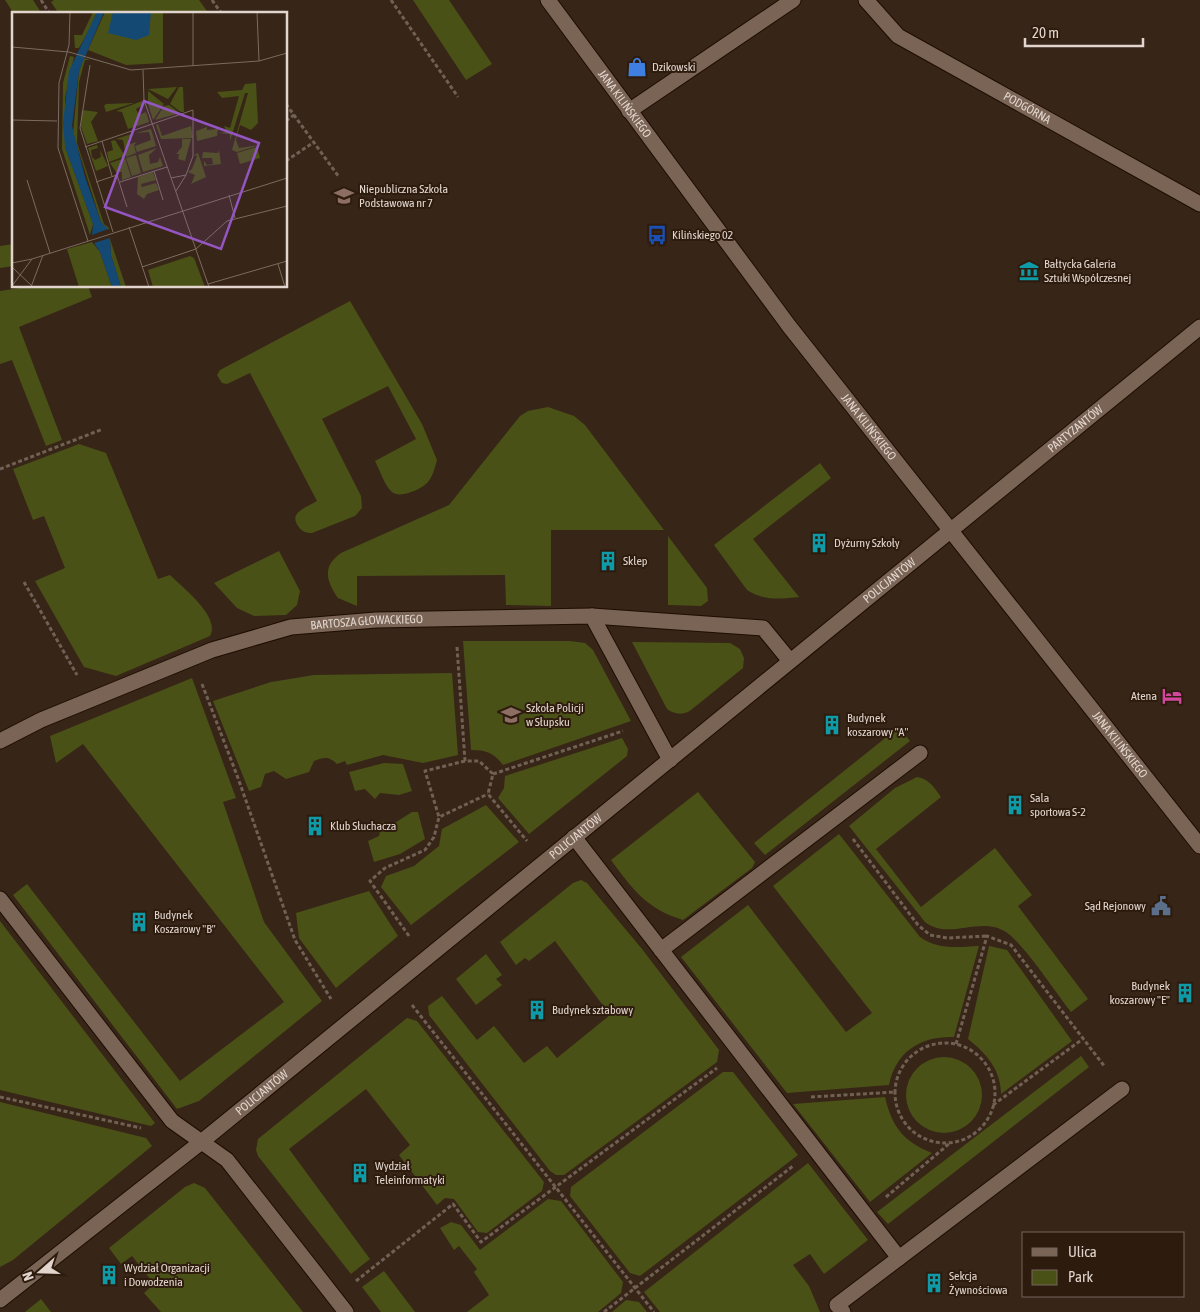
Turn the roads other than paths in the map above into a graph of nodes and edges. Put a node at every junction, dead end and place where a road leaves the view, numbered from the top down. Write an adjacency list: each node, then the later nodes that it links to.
1 (548, 0): 4 (street, JANA KILIŃSKIEGO)
2 (792, 0): 4 (street)
3 (866, 0): 5 (street, PODGÓRNA)
4 (629, 111): 7 (street, JANA KILIŃSKIEGO)
5 (1200, 204)
6 (1200, 327): 7 (street, PARTYZANTÓW)
7 (949, 530): 9 (street, POLICJANTÓW); 14 (street, JANA KILIŃSKIEGO)
8 (592, 616): 9 (street, BARTOSZA GŁOWACKIEGO); 10 (street, BARTOSZA GŁOWACKIEGO); 12 (street)
9 (790, 661): 12 (street, POLICJANTÓW)
10 (0, 741)
11 (920, 753): 16 (street)
12 (670, 760): 13 (street, POLICJANTÓW)
13 (574, 837): 16 (street); 18 (street, POLICJANTÓW)
14 (1200, 846)
15 (0, 899): 18 (street)
16 (661, 950): 19 (street)
17 (1122, 1089): 19 (street)
18 (200, 1143): 20 (street, POLICJANTÓW); 21 (street)
19 (899, 1258): 22 (street)
20 (0, 1300)
21 (346, 1312)
22 (843, 1312)

